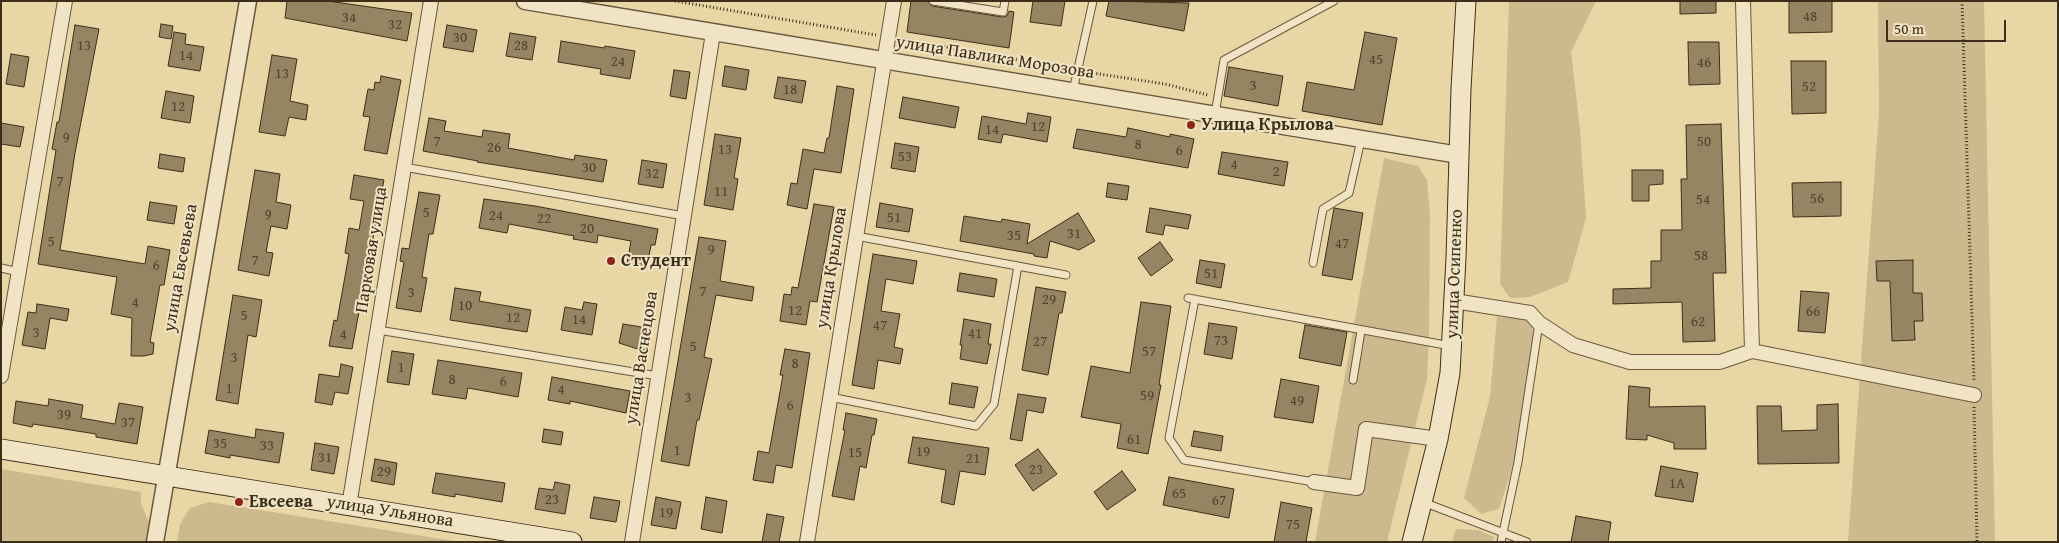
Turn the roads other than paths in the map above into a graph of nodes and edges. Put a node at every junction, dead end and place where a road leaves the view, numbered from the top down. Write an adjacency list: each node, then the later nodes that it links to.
1 (65, 1): 24 (street)
2 (248, 1): 39 (street, улица Евсевьева)
3 (431, 1): 18 (street, Парковая улица)
4 (525, 1): 12 (street, улица Павлика Морозова)
5 (894, 1): 13 (street, улица Крылова)
6 (933, 1): 7 (lane)
7 (1005, 1)
8 (1093, 1): 14 (lane)
9 (1334, 1): 15 (lane)
10 (1466, 1): 17 (main road, улица Осипенко)
11 (1743, 1): 31 (street)
12 (713, 33): 13 (street, улица Павлика Морозова); 19 (street, улица Васнецова)
13 (884, 60): 14 (street, улица Павлика Морозова); 20 (street, улица Крылова)
14 (1073, 91): 15 (street, улица Павлика Морозова)
15 (1215, 115): 16 (street, улица Павлика Морозова)
16 (1361, 139): 17 (street, улица Павлика Морозова); 21 (lane)
17 (1459, 155): 26 (main road, улица Осипенко)
18 (404, 167): 19 (lane); 28 (street, Парковая улица)
19 (684, 216): 33 (street, улица Васнецова)
20 (856, 236): 22 (lane); 36 (street, улица Крылова)
21 (1313, 263)
22 (1018, 266): 25 (lane); 36 (lane)
23 (1, 268): 24 (lane)
24 (19, 272): 32 (street)
25 (1066, 275)
26 (1454, 301): 27 (street); 30 (main road, улица Осипенко)
27 (1539, 324): 31 (street); 43 (lane)
28 (378, 330): 33 (lane); 42 (street, Парковая улица)
29 (1361, 331): 30 (lane); 34 (lane); 40 (lane)
30 (1452, 346): 37 (main road, улица Осипенко)
31 (1752, 351): 35 (street)
32 (1, 376)
33 (658, 376): 46 (street, улица Васнецова)
34 (1353, 380)
35 (1974, 395)
36 (830, 397): 47 (street, улица Крылова)
37 (1438, 438): 40 (street); 41 (main road, улица Осипенко)
38 (1, 449): 39 (main road, улица Ульянова)
39 (165, 476): 42 (main road, улица Ульянова); 44 (street, улица Евсевьева)
40 (1314, 482)
41 (1422, 502): 43 (lane); 48 (main road, улица Осипенко)
42 (349, 506): 45 (main road, улица Ульянова)
43 (1503, 532): 49 (lane); 50 (lane)
44 (155, 542)
45 (572, 542)
46 (632, 542)
47 (807, 542)
48 (1412, 542)
49 (1500, 542)
50 (1527, 542)

